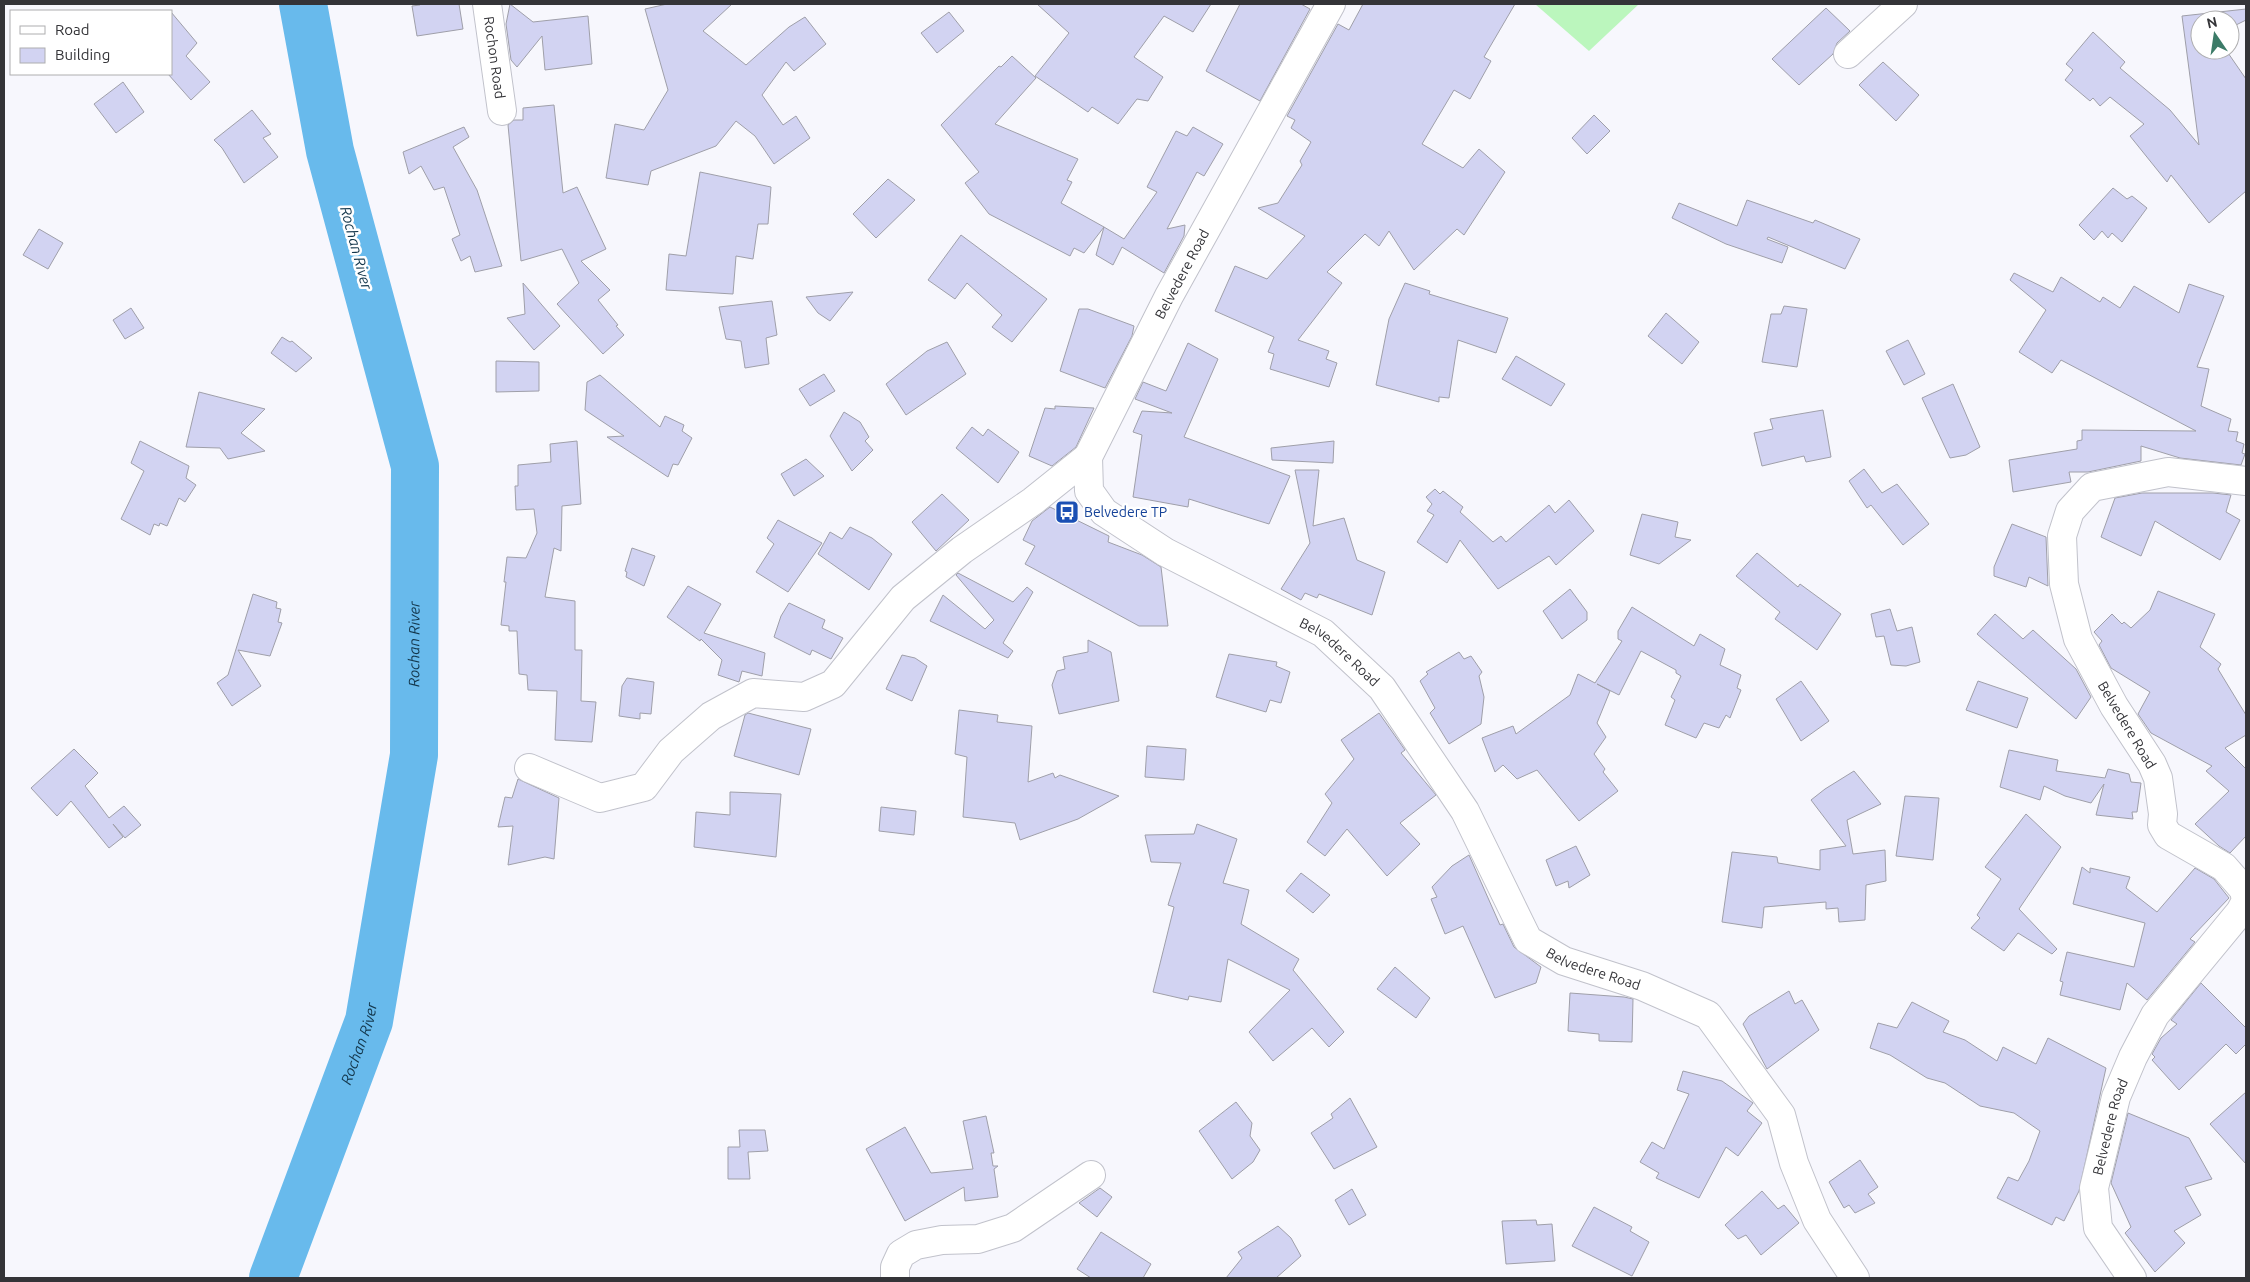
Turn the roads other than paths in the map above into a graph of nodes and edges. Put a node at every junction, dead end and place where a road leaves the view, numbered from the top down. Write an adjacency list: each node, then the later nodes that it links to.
1 (487, 4): 5 (street, Rochon Road)
2 (1331, 4): 6 (street, Belvedere Road)
3 (1903, 4): 4 (street)
4 (1848, 54)
5 (502, 111)
6 (1088, 457): 8 (street); 11 (street, Belvedere Road)
7 (2246, 481): 12 (street, Belvedere Road)
8 (529, 768)
9 (1091, 1175): 10 (street)
10 (895, 1278)
11 (1855, 1278)
12 (2132, 1278)

